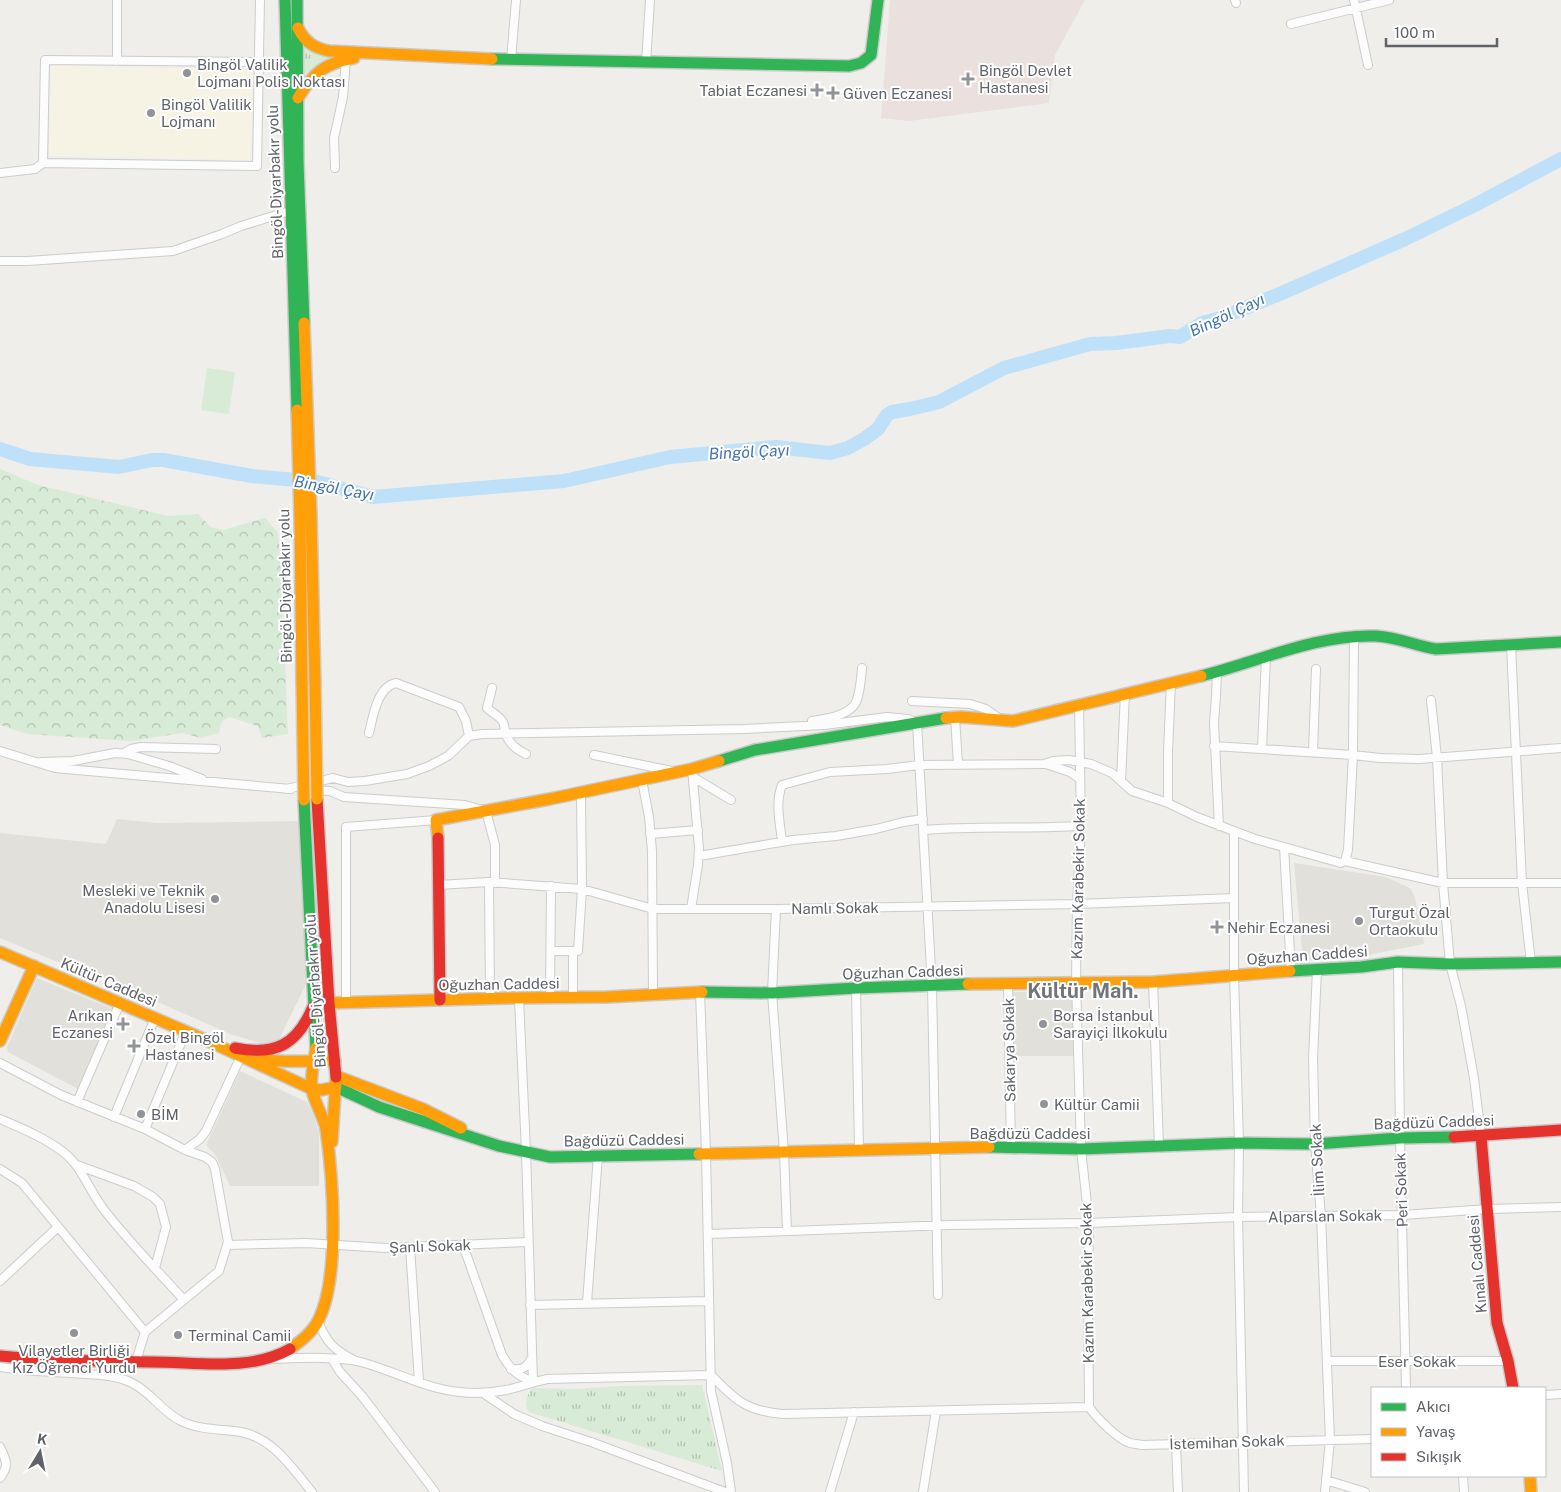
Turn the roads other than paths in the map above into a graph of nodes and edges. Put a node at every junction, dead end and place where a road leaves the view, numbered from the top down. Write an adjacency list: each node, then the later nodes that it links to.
1 (117, 0): 14 (street)
2 (260, 0): 16 (street)
3 (285, 0): 23 (street, Bingöl-Diyarbakır yolu)
4 (297, 0): 11 (street, Bingöl-Diyarbakır yolu)
5 (516, 0): 15 (street)
6 (650, 0): 17 (street)
7 (878, 0): 17 (street)
8 (1389, 0): 9 (street)
9 (1355, 4): 10 (street); 18 (street)
10 (1291, 24)
11 (298, 28): 12 (street); 19 (street, Bingöl-Diyarbakır yolu)
12 (395, 56): 13 (street); 15 (street)
13 (346, 59): 19 (street); 21 (street)
14 (117, 60): 16 (street); 20 (street)
15 (512, 60): 17 (street)
16 (258, 62): 20 (street)
17 (646, 63)
18 (1368, 65)
19 (298, 98): 25 (street, Bingöl-Diyarbakır yolu)
20 (43, 163): 22 (street)
21 (335, 168)
22 (0, 173)
23 (290, 211): 24 (street); 25 (street, Bingöl-Diyarbakır yolu)
24 (0, 261)
25 (304, 455): 26 (street, Bingöl-Diyarbakır yolu)
26 (306, 516): 124 (street, Bingöl-Diyarbakır yolu, bridge); 127 (street, Bingöl-Diyarbakır yolu, bridge)
27 (1354, 636): 29 (street); 30 (street); 57 (street)
28 (1561, 642): 29 (street)
29 (1511, 645): 52 (street)
30 (1266, 657): 33 (street); 49 (street)
31 (862, 668): 43 (street)
32 (1316, 669): 53 (street)
33 (1216, 672): 34 (street); 47 (street)
34 (1171, 682): 36 (street); 73 (street)
35 (492, 688): 45 (street)
36 (1125, 693): 39 (street); 68 (street)
37 (1431, 700): 58 (street)
38 (912, 701): 41 (street)
39 (1079, 704): 41 (street); 59 (street, Kazım Karabekir Sokak)
40 (955, 717): 41 (street); 42 (street); 61 (street)
41 (1003, 721)
42 (917, 723): 43 (street); 63 (street); 65 (street)
43 (792, 726): 45 (street)
44 (369, 733): 46 (street)
45 (506, 735): 46 (street); 55 (street)
46 (469, 736): 70 (street)
47 (1214, 746): 49 (street); 78 (street)
48 (1561, 748): 52 (street)
49 (1262, 749): 53 (street)
50 (216, 750): 54 (street)
51 (0, 751): 60 (street)
52 (1517, 751): 58 (street); 89 (street)
53 (1313, 752): 57 (street)
54 (122, 754): 60 (street); 69 (street)
55 (526, 754)
56 (594, 755): 64 (street)
57 (1353, 755): 58 (street); 86 (street)
58 (1437, 758): 88 (street)
59 (1080, 761): 62 (street); 66 (street, Kazım Karabekir Sokak); 68 (street)
60 (34, 762): 69 (street)
61 (958, 764): 62 (street); 63 (street)
62 (1044, 764): 66 (street)
63 (919, 765): 75 (street); 83 (street)
64 (678, 772): 65 (street); 67 (street)
65 (693, 773): 72 (street); 79 (street)
66 (1080, 779): 77 (street, Kazım Karabekir Sokak)
67 (642, 780): 71 (street); 82 (street)
68 (1121, 781): 73 (street)
69 (210, 782): 70 (street)
70 (287, 789): 74 (street)
71 (581, 793): 74 (street); 93 (street)
72 (731, 800)
73 (1168, 803): 78 (street)
74 (486, 811): 76 (street); 87 (street)
75 (923, 819): 80 (street); 83 (street)
76 (436, 820): 91 (street); 125 (street)
77 (1081, 826): 80 (street); 95 (street, Kazım Karabekir Sokak)
78 (1219, 826): 81 (street)
79 (698, 830): 82 (street); 85 (street)
80 (923, 830): 96 (street)
81 (1234, 831): 84 (street); 94 (street)
82 (650, 834): 97 (street)
83 (782, 842): 85 (street)
84 (1284, 848): 86 (street); 109 (street)
85 (698, 856): 98 (street)
86 (1345, 861): 88 (street)
87 (492, 882): 91 (street, Namlı Sokak); 92 (street, Namlı Sokak); 121 (street)
88 (1444, 883): 89 (street); 106 (street)
89 (1522, 883): 90 (street); 105 (street)
90 (1561, 883)
91 (438, 885): 123 (street)
92 (551, 886): 93 (street, Namlı Sokak); 100 (street)
93 (582, 889): 97 (street, Namlı Sokak); 101 (street)
94 (1234, 898): 95 (street, Namlı Sokak); 110 (street)
95 (1076, 904): 96 (street, Namlı Sokak); 111 (street, Kazım Karabekir Sokak)
96 (928, 906): 99 (street, Namlı Sokak); 114 (street)
97 (653, 908): 98 (street, Namlı Sokak); 118 (street)
98 (691, 909): 99 (street, Namlı Sokak)
99 (776, 909): 117 (street)
100 (551, 951): 101 (street); 119 (street)
101 (573, 951): 120 (street)
102 (0, 952): 107 (street, Kültür Caddesi)
103 (1398, 962): 106 (street, Oğuzhan Caddesi); 108 (street, Oğuzhan Caddesi); 144 (street, Peri Sokak)
104 (1561, 962): 105 (street, Oğuzhan Caddesi)
105 (1532, 963): 106 (street, Oğuzhan Caddesi)
106 (1450, 964): 143 (street)
107 (34, 966): 126 (street, Kültür Caddesi); 131 (street)
108 (1317, 970): 109 (street, Oğuzhan Caddesi); 146 (street, İlim Sokak)
109 (1290, 971): 110 (street, Oğuzhan Caddesi)
110 (1234, 974): 112 (street, Oğuzhan Caddesi); 145 (street)
111 (1076, 982): 112 (street, Oğuzhan Caddesi); 113 (street, Oğuzhan Caddesi); 150 (street, Kazım Karabekir Sokak)
112 (1153, 982): 147 (street)
113 (1008, 983): 114 (street, Oğuzhan Caddesi); 148 (street, Sakarya Sokak)
114 (932, 986): 115 (street, Oğuzhan Caddesi); 149 (street)
115 (856, 988): 117 (street, Oğuzhan Caddesi); 152 (street)
116 (700, 992): 117 (street, Oğuzhan Caddesi); 118 (street, Oğuzhan Caddesi); 155 (street)
117 (772, 993): 154 (street)
118 (653, 994): 120 (street, Oğuzhan Caddesi)
119 (550, 997): 120 (street, Oğuzhan Caddesi); 122 (street, Oğuzhan Caddesi)
120 (573, 997)
121 (490, 998): 122 (street, Oğuzhan Caddesi); 123 (street, Oğuzhan Caddesi)
122 (519, 999): 153 (street)
123 (440, 1000): 125 (street, Oğuzhan Caddesi)
124 (314, 1002): 130 (street); 133 (street, Bingöl-Diyarbakır yolu)
125 (346, 1002): 127 (street, Oğuzhan Caddesi)
126 (120, 1003): 128 (street, Kültür Caddesi); 138 (street)
127 (329, 1003): 134 (street, Bingöl-Diyarbakır yolu)
128 (154, 1018): 129 (street, Kültür Caddesi); 139 (street)
129 (186, 1031): 130 (street, Kültür Caddesi); 141 (street)
130 (206, 1040): 132 (street); 133 (street)
131 (0, 1041)
132 (242, 1056): 137 (street); 151 (street)
133 (314, 1060): 134 (street); 137 (street, Bingöl-Diyarbakır yolu)
134 (335, 1061): 136 (street, Bingöl-Diyarbakır yolu)
135 (0, 1063): 138 (street)
136 (336, 1081): 137 (street); 153 (street, Bağdüzü Caddesi); 158 (street, Bingöl-Diyarbakır yolu)
137 (312, 1089): 158 (street, Bingöl-Diyarbakır yolu)
138 (77, 1102): 139 (street)
139 (114, 1117): 141 (street)
140 (0, 1119): 157 (street)
141 (145, 1129): 151 (street)
142 (1561, 1130): 143 (street, Bağdüzü Caddesi)
143 (1481, 1136): 144 (street, Bağdüzü Caddesi); 161 (street, Kınalı Caddesi)
144 (1400, 1138): 146 (street, Bağdüzü Caddesi); 162 (street, Peri Sokak)
145 (1239, 1143): 146 (street, Bağdüzü Caddesi); 147 (street, Bağdüzü Caddesi); 164 (street)
146 (1315, 1144): 163 (street, İlim Sokak)
147 (1159, 1146): 150 (street, Bağdüzü Caddesi)
148 (1011, 1147): 149 (street, Bağdüzü Caddesi); 150 (street, Bağdüzü Caddesi)
149 (935, 1149): 152 (street, Bağdüzü Caddesi); 166 (street)
150 (1082, 1149): 165 (street, Kazım Karabekir Sokak)
151 (186, 1150): 171 (street)
152 (859, 1150): 154 (street, Bağdüzü Caddesi)
153 (526, 1151): 156 (street, Bağdüzü Caddesi); 170 (street)
154 (784, 1152): 155 (street, Bağdüzü Caddesi); 168 (street)
155 (706, 1153): 156 (street, Bağdüzü Caddesi); 169 (street)
156 (598, 1155): 180 (street)
157 (77, 1165): 175 (street); 175 (street)
158 (330, 1170): 172 (street, Bingöl-Diyarbakır yolu)
159 (2, 1173): 167 (street)
160 (1561, 1207): 161 (street, Alparslan Sokak)
161 (1488, 1209): 162 (street, Alparslan Sokak); 188 (street, Kınalı Caddesi)
162 (1402, 1215): 163 (street, Alparslan Sokak); 191 (street, Peri Sokak)
163 (1320, 1216): 164 (street, Alparslan Sokak); 190 (street, İlim Sokak)
164 (1238, 1217): 165 (street, Alparslan Sokak); 208 (street)
165 (1089, 1223): 166 (street, Alparslan Sokak); 203 (street, Kazım Karabekir Sokak)
166 (937, 1226): 168 (street, Alparslan Sokak); 177 (street)
167 (58, 1228): 176 (street); 183 (street)
168 (787, 1231): 169 (street, Alparslan Sokak)
169 (708, 1234): 179 (street)
170 (528, 1242): 173 (street, Şanlı Sokak); 181 (street)
171 (227, 1245): 172 (street, Şanlı Sokak); 178 (street)
172 (332, 1245): 174 (street, Şanlı Sokak); 182 (street, Bingöl-Diyarbakır yolu)
173 (463, 1245): 174 (street, Şanlı Sokak); 194 (street)
174 (410, 1247): 196 (street)
175 (155, 1268): 178 (street)
176 (0, 1282)
177 (938, 1296)
178 (183, 1299): 183 (street)
179 (709, 1301): 180 (street); 195 (street)
180 (587, 1303): 181 (street)
181 (530, 1305): 185 (street)
182 (318, 1321): 186 (street, Bingöl-Diyarbakır yolu); 192 (street)
183 (145, 1332): 189 (street)
184 (0, 1356): 189 (street, Bingöl-Diyarbakır yolu)
185 (532, 1358): 194 (street); 197 (street)
186 (267, 1359): 187 (street); 189 (street, Bingöl-Diyarbakır yolu)
187 (332, 1359): 192 (street); 216 (street)
188 (1508, 1360): 191 (street, Eser Sokak); 199 (street, Kınalı Caddesi)
189 (136, 1361)
190 (1327, 1361): 191 (street, Eser Sokak); 207 (street, İlim Sokak)
191 (1406, 1361): 198 (street, Peri Sokak)
192 (359, 1362): 196 (street)
193 (0, 1367): 215 (street)
194 (511, 1369): 197 (street)
195 (711, 1375): 197 (street); 205 (street); 218 (street)
196 (419, 1381): 200 (street)
197 (532, 1382): 200 (street)
198 (1406, 1387)
199 (1513, 1387)
200 (483, 1393): 217 (street)
201 (1561, 1394): 202 (street)
202 (1546, 1395)
203 (1091, 1409): 204 (street); 209 (street, İstemihan Sokak)
204 (936, 1411): 205 (street); 220 (street)
205 (854, 1412): 219 (street)
206 (1371, 1439): 207 (street, İstemihan Sokak)
207 (1330, 1440): 208 (street, İstemihan Sokak); 214 (street, İlim Sokak)
208 (1244, 1442): 209 (street, İstemihan Sokak); 222 (street)
209 (1176, 1444): 221 (street)
210 (0, 1446): 213 (street)
211 (1463, 1477): 225 (street)
212 (1530, 1477): 226 (street)
213 (0, 1478)
214 (1326, 1480): 223 (street, İlim Sokak); 224 (street)
215 (312, 1492)
216 (434, 1492)
217 (725, 1492)
218 (731, 1492)
219 (830, 1492)
220 (923, 1492)
221 (1178, 1492)
222 (1244, 1492)
223 (1326, 1492)
224 (1365, 1492)
225 (1464, 1492)
226 (1531, 1492)

